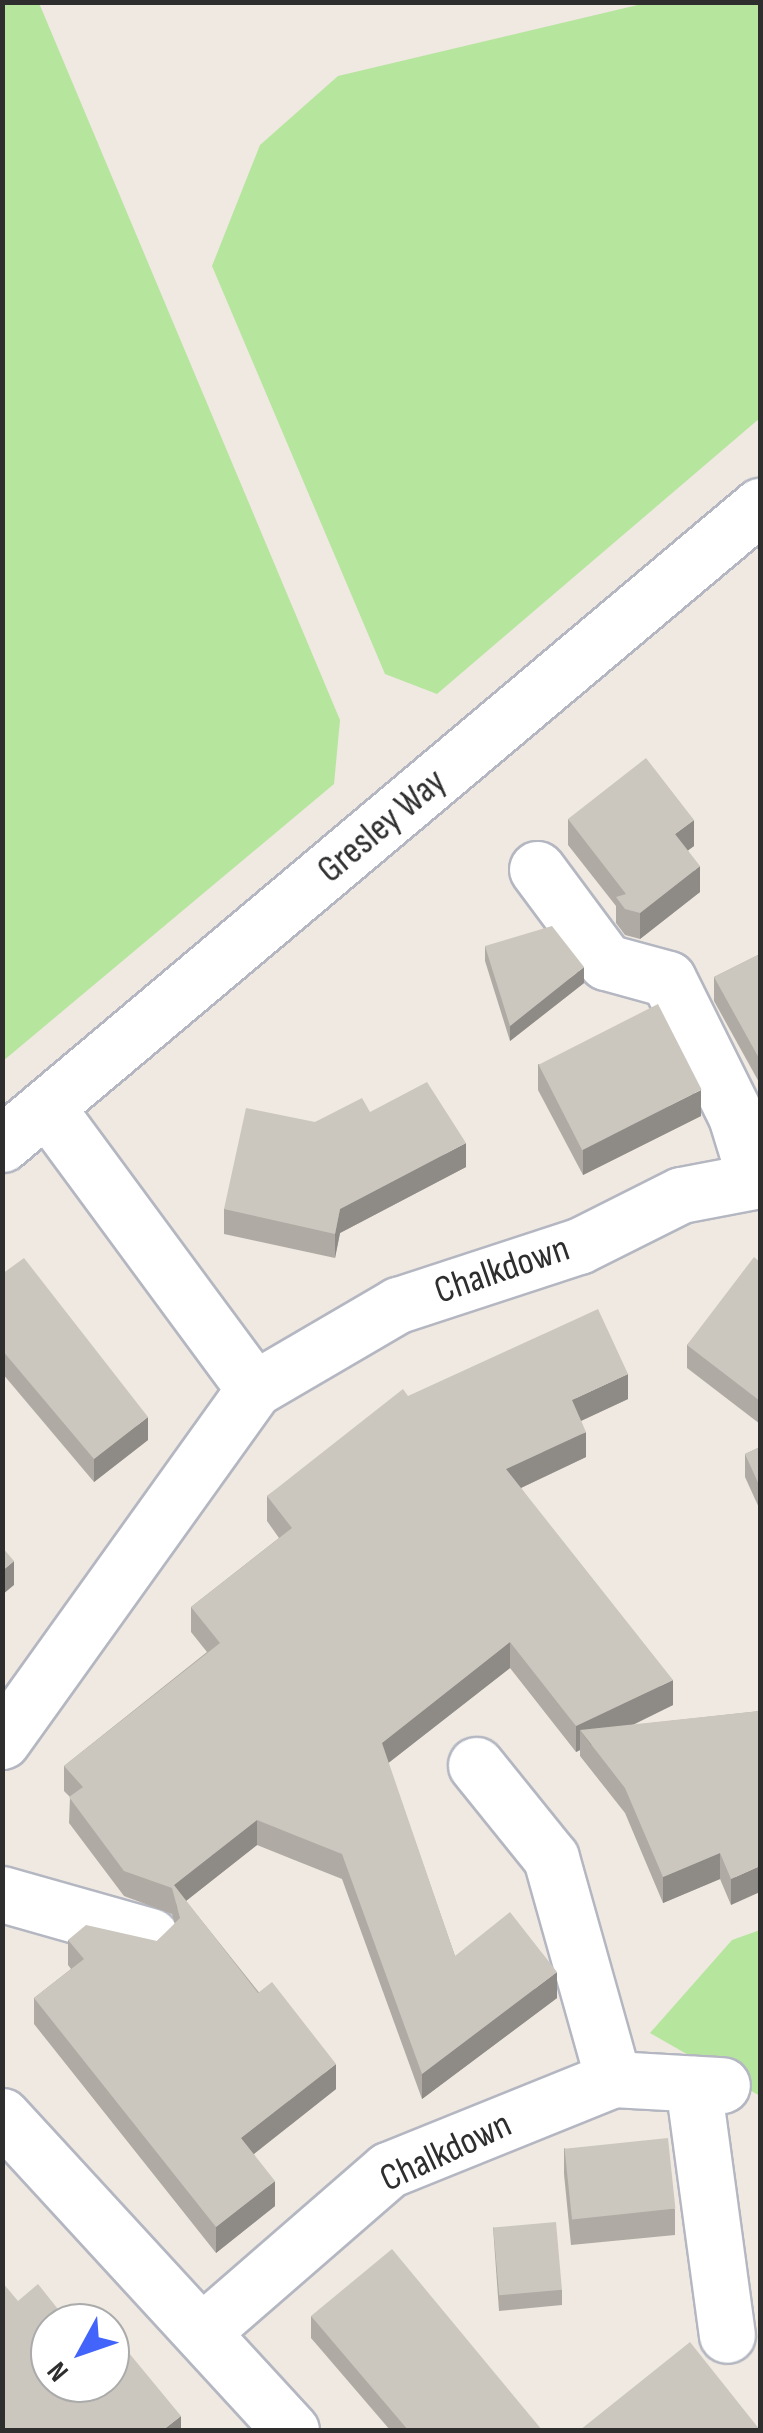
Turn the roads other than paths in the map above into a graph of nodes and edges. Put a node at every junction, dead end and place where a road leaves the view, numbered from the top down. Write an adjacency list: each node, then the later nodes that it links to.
1 (760, 506): 3 (street, Gresley Way)
2 (537, 869): 5 (street)
3 (48, 1108): 4 (street, Gresley Way); 6 (street)
4 (2, 1144)
5 (758, 1180): 6 (street, Chalkdown)
6 (254, 1389): 7 (street, Chalkdown)
7 (2, 1741)
8 (476, 1765): 11 (street)
9 (2, 1894): 10 (street)
10 (150, 1936)
11 (614, 2079): 13 (street, Chalkdown); 14 (street, Chalkdown)
12 (2, 2116): 13 (street)
13 (204, 2330): 15 (street)
14 (726, 2335)
15 (282, 2427)

